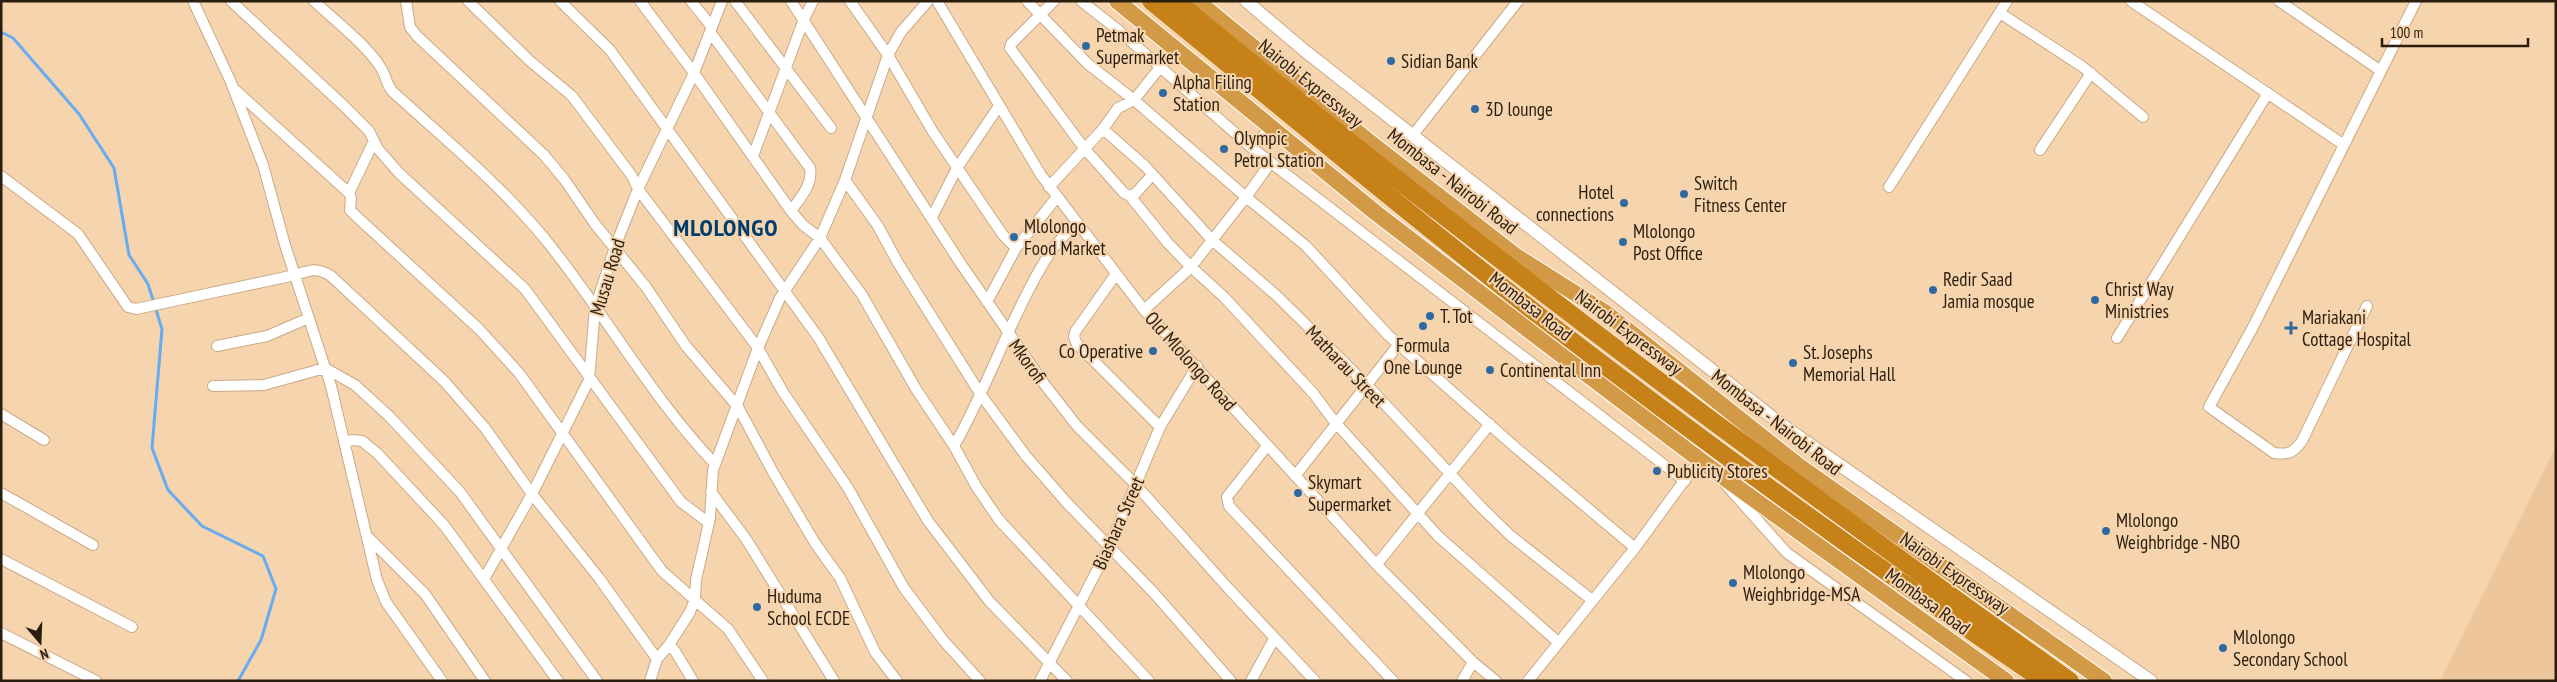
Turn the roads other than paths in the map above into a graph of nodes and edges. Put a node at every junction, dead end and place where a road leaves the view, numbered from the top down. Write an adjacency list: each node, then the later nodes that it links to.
1 (193, 1): 41 (street)
2 (231, 1): 29 (street)
3 (314, 1): 84 (street)
4 (406, 1): 76 (street)
5 (468, 1): 66 (street)
6 (560, 1): 50 (street)
7 (640, 1): 39 (street)
8 (691, 1): 33 (street)
9 (722, 1): 33 (street, Musau Road)
10 (735, 1): 36 (street)
11 (791, 1): 32 (street, Mkorofi)
12 (813, 1): 32 (street)
13 (850, 1): 35 (street)
14 (928, 1): 35 (street)
15 (937, 1): 44 (street, Old Mlolongo Road)
16 (1027, 1): 31 (street)
17 (1054, 1): 31 (street)
18 (1082, 1): 37 (street)
19 (1117, 1): 34 (highway, Mombasa Road)
20 (1151, 1): 161 (highway, Nairobi Expressway)
21 (1176, 1): 162 (highway, Nairobi Expressway)
22 (1196, 1): 163 (highway, Mombasa - Nairobi Road)
23 (1246, 1): 52 (street)
24 (1518, 1): 52 (street)
25 (2007, 1): 30 (street)
26 (2131, 1): 42 (street)
27 (2279, 1): 38 (street)
28 (2416, 1): 38 (street)
29 (243, 6): 53 (street)
30 (2000, 13): 40 (street); 65 (street)
31 (1039, 15): 43 (street); 55 (street)
32 (804, 19): 36 (street); 46 (street, Mkorofi)
33 (711, 30): 39 (street, Musau Road); 45 (street)
34 (1174, 50): 37 (street); 48 (highway, Mombasa Road)
35 (888, 55): 46 (street); 60 (street)
36 (787, 67): 45 (street); 49 (street)
37 (1159, 68): 43 (street); 56 (street)
38 (2382, 71): 54 (street)
39 (694, 72): 50 (street, Musau Road); 58 (street)
40 (2091, 73): 47 (street); 57 (street)
41 (233, 88): 67 (street); 80 (street)
42 (2268, 93): 54 (street); 88 (street)
43 (1134, 100): 51 (street); 70 (street)
44 (999, 106): 60 (street); 64 (street, Old Mlolongo Road)
45 (770, 113): 58 (street); 71 (street)
46 (866, 116): 63 (street); 72 (street, Mkorofi)
47 (2143, 117)
48 (1272, 126): 56 (street); 109 (highway, Mombasa Road)
49 (831, 128)
50 (669, 129): 66 (street, Musau Road); 81 (street)
51 (1103, 129): 55 (street); 61 (street, Matharau Street)
52 (1412, 135): 164 (street)
53 (374, 141): 67 (street); 94 (street)
54 (2344, 145): 83 (street)
55 (1084, 148): 64 (street); 68 (street)
56 (1252, 148): 59 (street)
57 (2040, 150)
58 (753, 156): 71 (street)
59 (1271, 162): 70 (street); 112 (street)
60 (957, 168): 72 (street); 77 (street)
61 (1152, 175): 68 (street); 75 (street, Matharau Street)
62 (1, 176): 80 (street)
63 (845, 180): 74 (street); 97 (street)
64 (1049, 186): 69 (street, Old Mlolongo Road)
65 (1889, 187)
66 (638, 189): 76 (street, Musau Road); 91 (street)
67 (349, 193): 103 (street)
68 (1130, 196): 78 (street)
69 (1058, 197): 73 (street, Old Mlolongo Road); 77 (street)
70 (1246, 197): 75 (street); 89 (street)
71 (791, 211): 74 (street)
72 (932, 218): 82 (street, Mkorofi)
73 (1077, 222): 79 (street, Old Mlolongo Road); 87 (street)
74 (820, 238): 81 (street); 106 (street)
75 (1212, 240): 78 (street); 95 (street, Matharau Street)
76 (615, 247): 84 (street, Musau Road); 98 (street)
77 (1016, 248): 82 (street)
78 (1190, 267): 85 (street); 101 (street)
79 (1116, 274): 85 (street, Old Mlolongo Road); 102 (street)
80 (295, 275): 86 (street); 116 (street)
81 (784, 290): 91 (street); 137 (street)
82 (987, 302): 87 (street, Mkorofi)
83 (2367, 306)
84 (594, 308): 94 (street, Musau Road); 108 (street)
85 (1144, 310): 92 (street, Old Mlolongo Road)
86 (309, 318): 90 (street); 93 (street)
87 (1009, 334): 97 (street); 113 (street, Mkorofi)
88 (2117, 338)
89 (1399, 344): 95 (street); 100 (street)
90 (217, 346)
91 (758, 348): 98 (street); 148 (street)
92 (1197, 366): 102 (street, Biashara Street); 107 (street, Old Mlolongo Road)
93 (325, 368): 96 (street); 105 (street); 122 (street)
94 (589, 380): 103 (street, Musau Road); 118 (street)
95 (1366, 384): 101 (street); 110 (street, Matharau Street)
96 (213, 386)
97 (981, 395): 106 (street); 121 (street)
98 (738, 407): 108 (street); 147 (street)
99 (1, 414): 104 (street)
100 (1490, 424): 110 (street); 123 (street)
101 (1337, 425): 111 (street); 117 (street)
102 (1160, 427): 113 (street, Biashara Street)
103 (563, 432): 116 (street, Musau Road); 127 (street)
104 (44, 440)
105 (344, 442): 119 (street); 126 (street)
106 (954, 446): 129 (street)
107 (1267, 446): 111 (street, Old Mlolongo Road); 155 (street)
108 (715, 464): 114 (street)
109 (1706, 464): 112 (street); 159 (street); 160 (highway, Mombasa Road)
110 (1450, 473): 117 (street); 128 (street, Matharau Street)
111 (1295, 476): 125 (street, Old Mlolongo Road)
112 (1685, 481): 123 (street)
113 (1135, 484): 121 (street, Biashara Street); 132 (street, Mkorofi)
114 (711, 492): 118 (street); 146 (street)
115 (1, 493): 120 (street)
116 (532, 494): 122 (street, Musau Road); 135 (street)
117 (1418, 513): 125 (street); 133 (street)
118 (709, 523): 127 (street)
119 (367, 536): 139 (street); 140 (street)
120 (93, 545)
121 (1110, 545): 129 (street, Biashara Street); 152 (street)
122 (502, 546): 126 (street, Musau Road); 142 (street)
123 (1635, 548): 128 (street)
124 (1, 559): 130 (street)
125 (1377, 564): 136 (street, Old Mlolongo Road)
126 (484, 579): 141 (street)
127 (695, 599): 134 (street); 145 (street)
128 (1592, 600): 133 (street)
129 (1079, 606): 137 (street, Biashara Street); 151 (street)
130 (132, 626)
131 (1, 633): 138 (street)
132 (1274, 639): 153 (street); 154 (street, Mkorofi)
133 (1558, 642): 158 (street)
134 (669, 645): 135 (street); 144 (street)
135 (656, 659): 143 (street)
136 (1473, 662): 156 (street); 157 (street, Old Mlolongo Road)
137 (1049, 663): 149 (street, Biashara Street); 150 (street)
138 (96, 681)
139 (442, 681)
140 (485, 681)
141 (558, 681)
142 (596, 681)
143 (650, 681)
144 (693, 681)
145 (764, 681)
146 (834, 681)
147 (897, 681)
148 (980, 681)
149 (1040, 681)
150 (1067, 681)
151 (1149, 681)
152 (1231, 681)
153 (1251, 681)
154 (1315, 681)
155 (1394, 681)
156 (1462, 681)
157 (1496, 681)
158 (1528, 681)
159 (1966, 681)
160 (2006, 681)
161 (2044, 681)
162 (2070, 681)
163 (2104, 681)
164 (2151, 681)

